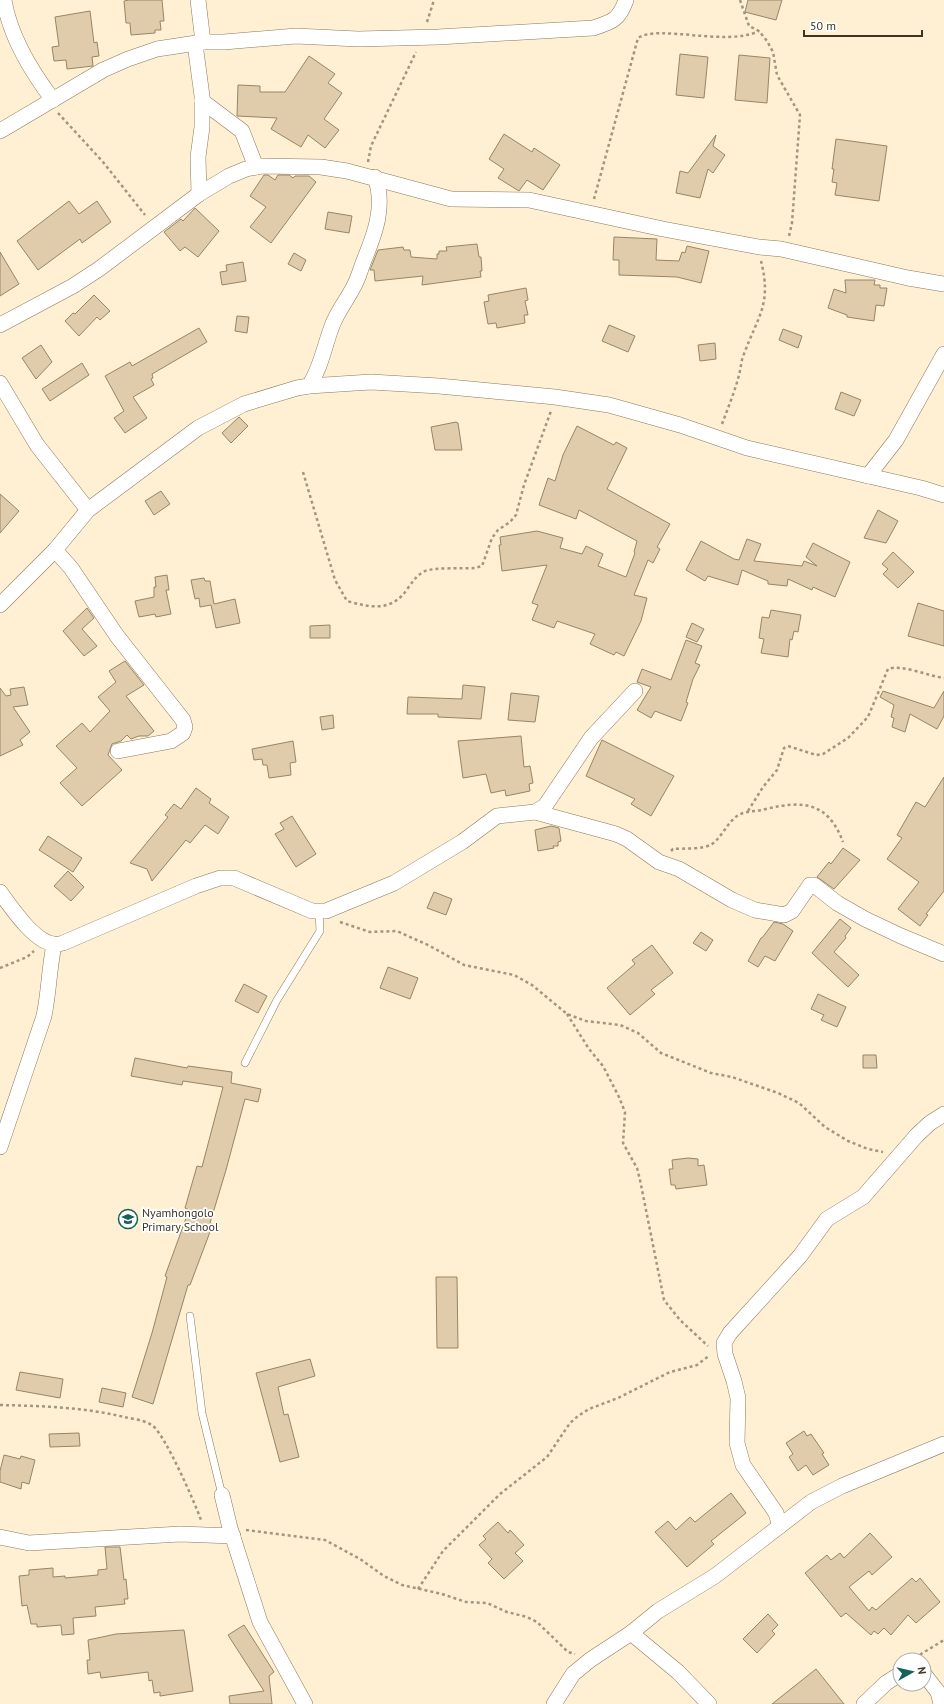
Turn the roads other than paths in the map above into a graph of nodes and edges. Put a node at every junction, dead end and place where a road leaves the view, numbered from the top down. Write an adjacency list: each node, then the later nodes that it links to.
1 (4, 0): 5 (street)
2 (198, 0): 4 (street)
3 (626, 0): 4 (street)
4 (199, 43): 5 (street); 6 (street)
5 (51, 101): 7 (street)
6 (202, 101): 8 (street); 10 (street)
7 (0, 131)
8 (256, 167): 9 (street); 10 (street)
9 (373, 177): 11 (street); 15 (street)
10 (199, 194): 12 (street)
11 (944, 284)
12 (0, 325)
13 (944, 354): 16 (street)
14 (0, 383): 18 (street)
15 (309, 386): 16 (street); 18 (street)
16 (868, 476): 17 (street)
17 (944, 495)
18 (88, 510): 19 (street)
19 (55, 550): 20 (street); 22 (street)
20 (0, 604)
21 (635, 691): 23 (street)
22 (118, 751)
23 (535, 812): 25 (street); 27 (street)
24 (0, 892): 26 (street)
25 (322, 912): 26 (street); 28 (lane)
26 (48, 942): 30 (street)
27 (944, 954)
28 (245, 1063)
29 (944, 1114): 34 (street)
30 (0, 1147)
31 (190, 1316): 33 (lane)
32 (944, 1444): 34 (street)
33 (222, 1495): 35 (street)
34 (780, 1526): 37 (street)
35 (231, 1532): 36 (street); 40 (street)
36 (0, 1537)
37 (631, 1633): 41 (street); 42 (street)
38 (892, 1679): 43 (street)
39 (932, 1684): 44 (street)
40 (305, 1704)
41 (554, 1704)
42 (709, 1704)
43 (864, 1704)
44 (941, 1704)

